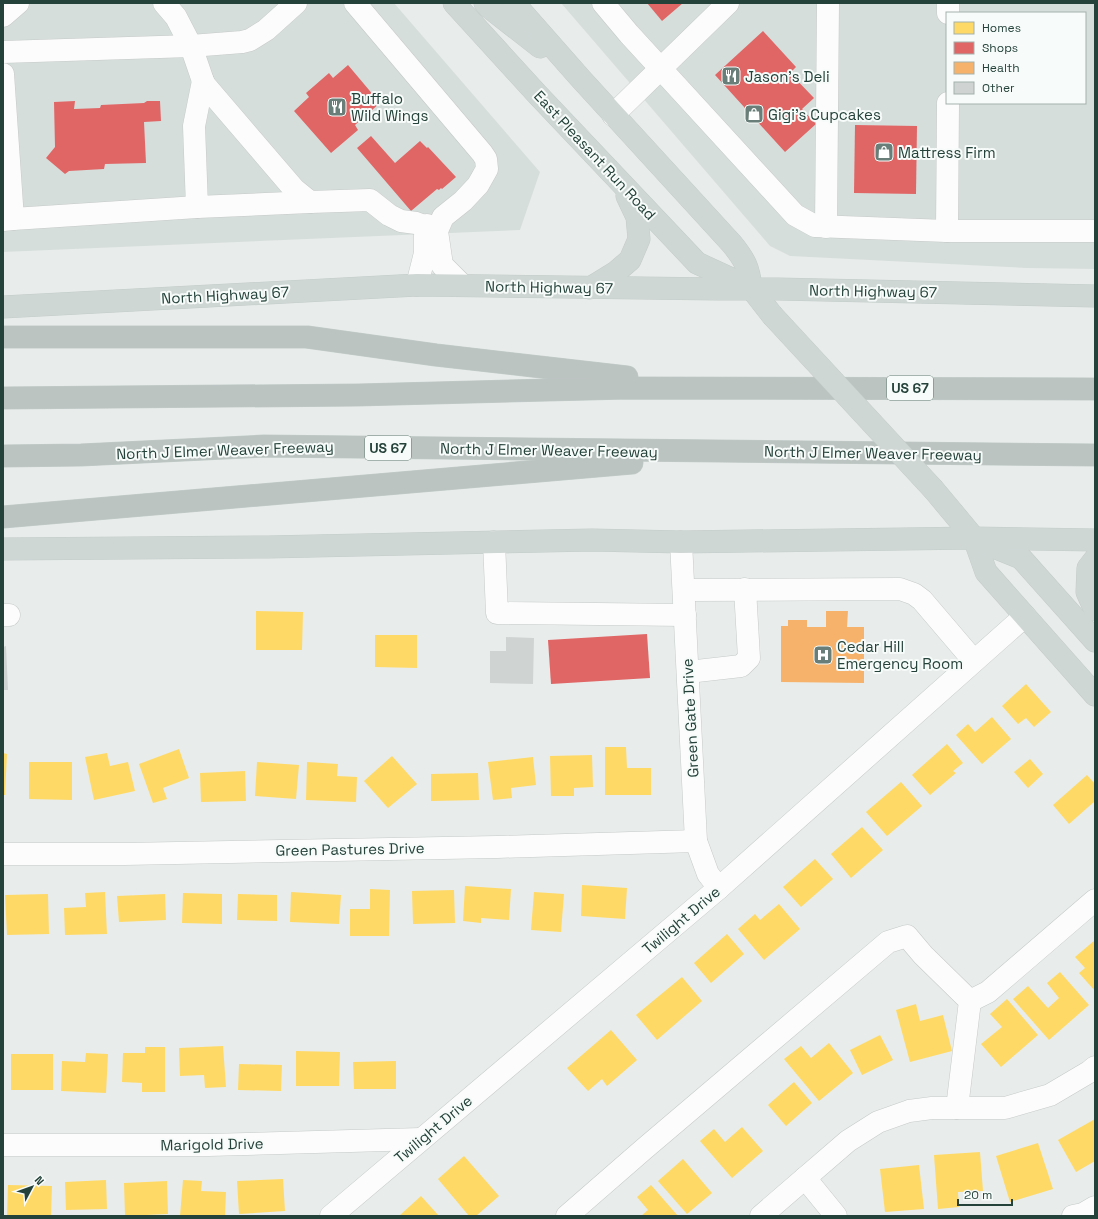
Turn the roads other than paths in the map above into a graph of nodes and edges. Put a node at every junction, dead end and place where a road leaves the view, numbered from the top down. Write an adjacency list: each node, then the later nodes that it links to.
1 (18, 3): 11 (street)
2 (164, 3): 12 (street)
3 (296, 3): 12 (street)
4 (355, 3): 24 (street)
5 (454, 3): 20 (main road, East Pleasant Run Road)
6 (485, 3): 16 (main road)
7 (514, 3): 16 (main road, East Pleasant Run Road)
8 (603, 3): 14 (street)
9 (728, 3): 14 (street)
10 (828, 3): 25 (street)
11 (3, 16)
12 (190, 46): 13 (street); 17 (street)
13 (3, 52)
14 (661, 68): 19 (street); 25 (street)
15 (3, 74): 23 (street)
16 (580, 79): 19 (main road, East Pleasant Run Road)
17 (203, 81): 21 (street); 22 (street)
18 (948, 104): 26 (street)
19 (613, 114): 31 (main road, East Pleasant Run Road)
20 (622, 184): 30 (main road); 31 (main road, East Pleasant Run Road)
21 (310, 202): 22 (street); 24 (street)
22 (197, 207): 23 (street)
23 (8, 220)
24 (427, 225): 28 (street); 29 (street)
25 (826, 226): 26 (street)
26 (947, 231): 27 (street)
27 (1095, 231)
28 (418, 285): 29 (main road, North Highway 67); 33 (main road, North Highway 67)
29 (462, 285): 30 (main road, North Highway 67)
30 (590, 288): 31 (main road, North Highway 67)
31 (751, 288): 32 (main road, North Highway 67); 42 (main road, East Pleasant Run Road, bridge)
32 (1095, 296)
33 (3, 307)
34 (3, 337): 35 (highway)
35 (725, 388): 36 (highway, US 67); 37 (highway, US 67)
36 (1095, 389)
37 (3, 398)
38 (773, 452): 39 (highway, North J Elmer Weaver Freeway / US 67); 40 (highway, North J Elmer Weaver Freeway / US 67); 41 (highway)
39 (1095, 455)
40 (3, 456)
41 (3, 517)
42 (974, 538): 43 (main road); 45 (main road); 52 (main road, East Pleasant Run Road); 53 (main road, East Pleasant Run Road)
43 (1095, 540)
44 (494, 542): 45 (main road); 46 (main road); 51 (street)
45 (681, 542): 49 (street, Green Gate Drive)
46 (3, 549)
47 (1095, 559): 50 (main road)
48 (745, 589): 49 (street); 54 (street); 55 (street)
49 (684, 590): 51 (street, Green Gate Drive)
50 (1095, 610)
51 (685, 615): 55 (street, Green Gate Drive)
52 (1025, 616): 54 (street, Twilight Drive); 56 (main road, East Pleasant Run Road)
53 (1095, 641)
54 (974, 661): 59 (street, Twilight Drive)
55 (688, 672): 57 (street, Green Gate Drive)
56 (1095, 695)
57 (696, 840): 58 (street, Green Pastures Drive); 59 (street, Green Gate Drive)
58 (3, 854)
59 (719, 888): 64 (street, Twilight Drive)
60 (1095, 900): 61 (street)
61 (970, 1001): 63 (street); 69 (street)
62 (1095, 1067): 63 (street)
63 (957, 1108): 66 (street)
64 (421, 1139): 65 (street, Marigold Drive); 68 (street, Twilight Drive)
65 (3, 1145)
66 (805, 1178): 70 (street); 71 (street)
67 (1095, 1207): 72 (street)
68 (331, 1216)
69 (567, 1216)
70 (761, 1216)
71 (836, 1216)
72 (1074, 1216)

